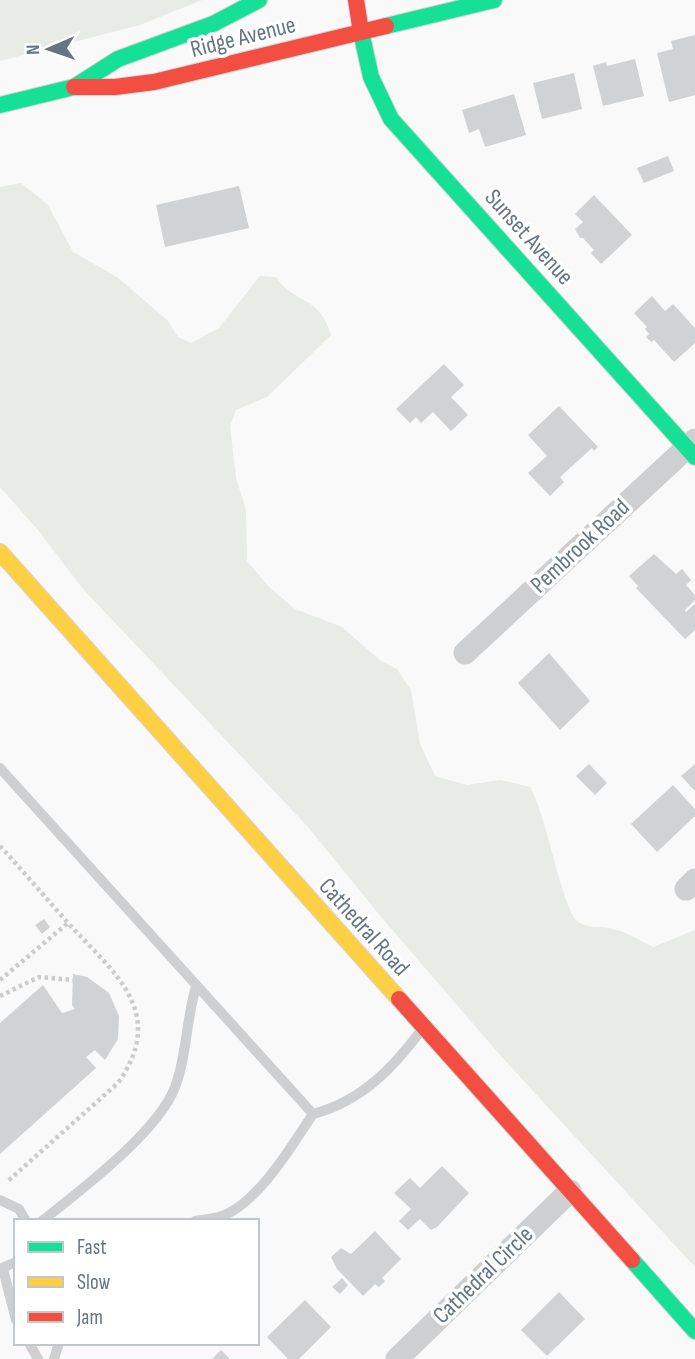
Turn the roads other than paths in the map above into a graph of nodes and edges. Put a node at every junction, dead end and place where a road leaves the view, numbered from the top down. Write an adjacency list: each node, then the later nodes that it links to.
1 (259, 0): 5 (street)
2 (356, 0): 4 (street, Sunset Avenue)
3 (494, 0): 4 (street, Ridge Avenue)
4 (360, 32): 5 (street, Ridge Avenue); 7 (street, Sunset Avenue)
5 (74, 87): 6 (street, Ridge Avenue)
6 (0, 105)
7 (692, 449): 9 (street, Pembrook Road)
8 (0, 552): 12 (street, Cathedral Road)
9 (465, 653)
10 (0, 768): 11 (lane)
11 (195, 987): 13 (lane); 17 (lane)
12 (424, 1028): 13 (lane); 14 (street, Cathedral Road)
13 (313, 1114): 18 (lane)
14 (570, 1191): 21 (street, Cathedral Road); 22 (street, Cathedral Circle)
15 (0, 1200): 16 (lane)
16 (25, 1219)
17 (45, 1219)
18 (204, 1219)
19 (2, 1269): 20 (lane)
20 (14, 1313)
21 (695, 1331)
22 (397, 1359)

